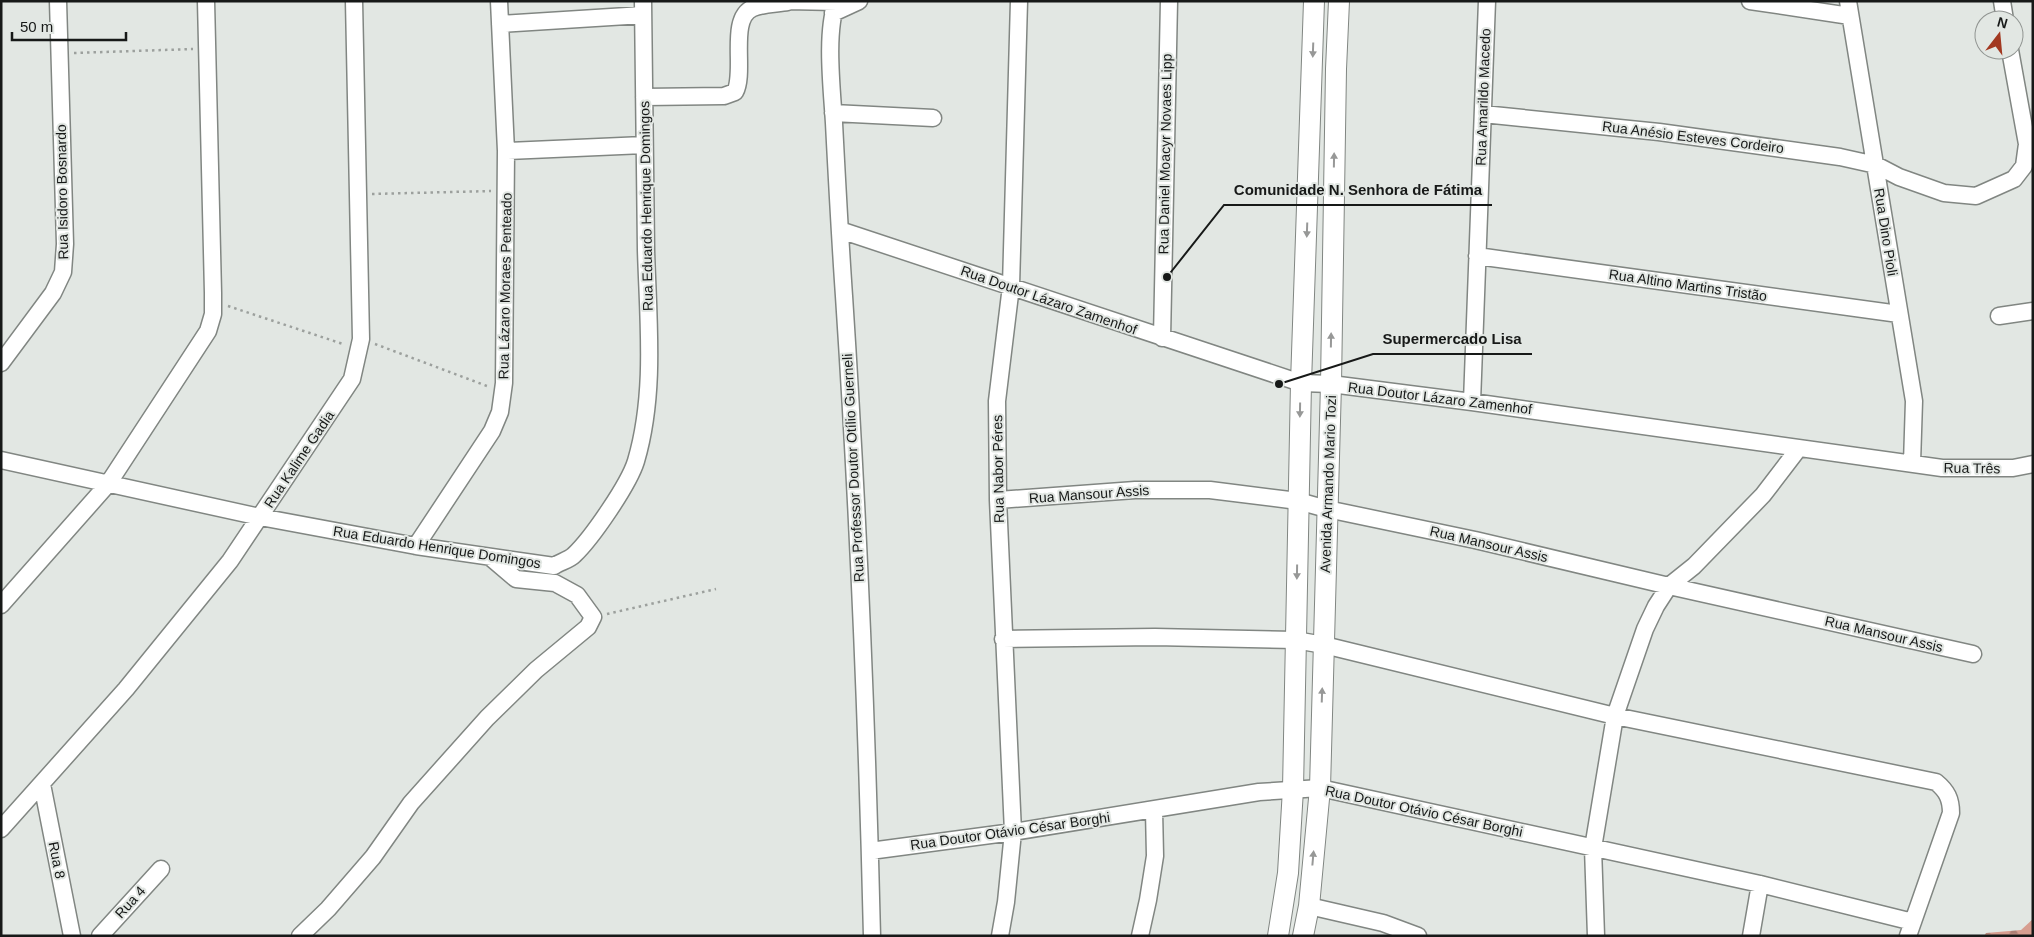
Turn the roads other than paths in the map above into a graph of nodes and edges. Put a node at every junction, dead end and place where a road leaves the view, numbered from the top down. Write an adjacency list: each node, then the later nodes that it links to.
1 (58, 1): 33 (street, Rua Isidoro Bosnardo)
2 (206, 1): 41 (street)
3 (354, 1): 45 (street, Rua Kalime Gadia)
4 (499, 1): 16 (street, Rua Lázaro Moraes Penteado)
5 (859, 1): 13 (street)
6 (1020, 1): 28 (street, Rua Nabor Péres)
7 (1168, 1): 32 (street, Rua Daniel Moacyr Novaes Lipp)
8 (1314, 1): 34 (street, Avenida Armando Mario Tozi, one-way to 34)
9 (1339, 1): 35 (street, Avenida Armando Mario Tozi, one-way to 9)
10 (1487, 1): 20 (street, Rua Amarildo Macedo)
11 (1750, 1): 15 (street)
12 (787, 2): 13 (street); 18 (street)
13 (835, 5): 19 (street, Rua Professor Doutor Otílio Guerneli)
14 (643, 8): 16 (street); 18 (street, Rua Eduardo Henrique Domingos)
15 (1849, 9): 25 (street, Rua Dino Pioli)
16 (500, 24): 24 (street, Rua Lázaro Moraes Penteado)
17 (2012, 60): 23 (street)
18 (644, 97): 22 (street, Rua Eduardo Henrique Domingos)
19 (833, 113): 21 (street); 26 (street, Rua Professor Doutor Otílio Guerneli)
20 (1483, 114): 25 (street, Rua Anésio Esteves Cordeiro); 27 (street, Rua Amarildo Macedo)
21 (933, 118)
22 (644, 145): 24 (street); 47 (street, Rua Eduardo Henrique Domingos)
23 (2030, 145): 25 (street, Rua Anésio Esteves Cordeiro)
24 (506, 151): 46 (street, Rua Lázaro Moraes Penteado)
25 (1876, 165): 30 (street, Rua Dino Pioli)
26 (840, 230): 28 (street, Rua Doutor Lázaro Zamenhof); 62 (street, Rua Professor Doutor Otílio Guerneli)
27 (1476, 256): 30 (street, Rua Altino Martins Tristão); 36 (street, Rua Amarildo Macedo)
28 (1011, 286): 32 (street, Rua Doutor Lázaro Zamenhof); 42 (street, Rua Nabor Péres)
29 (2033, 311): 31 (street)
30 (1899, 314): 39 (street, Rua Dino Pioli)
31 (1999, 316)
32 (1162, 338): 34 (street, Rua Doutor Lázaro Zamenhof)
33 (1, 363)
34 (1301, 383): 35 (street, Rua Doutor Lázaro Zamenhof); 43 (street, Avenida Armando Mario Tozi, one-way to 43)
35 (1331, 384): 36 (street, Rua Doutor Lázaro Zamenhof); 44 (street, Avenida Armando Mario Tozi)
36 (1472, 402): 37 (street, Rua Doutor Lázaro Zamenhof)
37 (1800, 448): 39 (street, Rua Doutor Lázaro Zamenhof); 48 (street)
38 (1, 460): 41 (street, Rua Eduardo Henrique Domingos)
39 (1912, 463): 40 (street, Rua Três)
40 (2033, 464)
41 (108, 484): 45 (street, Rua Eduardo Henrique Domingos); 49 (street)
42 (998, 500): 43 (street, Rua Mansour Assis); 50 (street, Rua Nabor Péres)
43 (1298, 501): 44 (street, Rua Mansour Assis); 51 (street, Avenida Armando Mario Tozi, one-way to 51)
44 (1327, 509): 48 (street, Rua Mansour Assis); 52 (street, Avenida Armando Mario Tozi)
45 (260, 517): 46 (street, Rua Eduardo Henrique Domingos); 55 (street, Rua Kalime Gadia)
46 (416, 546): 47 (street, Rua Eduardo Henrique Domingos)
47 (490, 557): 69 (street)
48 (1670, 586): 53 (street, Rua Mansour Assis); 54 (street)
49 (1, 605)
50 (1003, 639): 51 (street); 60 (street, Rua Nabor Péres)
51 (1296, 640): 52 (street); 57 (street, Avenida Armando Mario Tozi)
52 (1324, 645): 54 (street); 56 (street, Avenida Armando Mario Tozi, one-way to 52)
53 (1973, 654)
54 (1615, 716): 61 (street); 66 (street)
55 (42, 784): 59 (street, Rua Kalime Gadia); 67 (street, Rua 8)
56 (1320, 788): 57 (street, Rua Doutor Otávio César Borghi); 61 (street, Rua Doutor Otávio César Borghi); 65 (street, Avenida Armando Mario Tozi, one-way to 56)
57 (1293, 789): 58 (street, Rua Doutor Otávio César Borghi); 73 (street, Avenida Armando Mario Tozi)
58 (1154, 810): 60 (street, Rua Doutor Otávio César Borghi); 72 (street)
59 (1, 829)
60 (1014, 832): 62 (street, Rua Doutor Otávio César Borghi); 71 (street, Rua Nabor Péres)
61 (1593, 848): 64 (street, Rua Doutor Otávio César Borghi); 76 (street)
62 (870, 851): 70 (street, Rua Professor Doutor Otílio Guerneli)
63 (161, 869): 68 (street, Rua 4)
64 (1760, 884): 66 (street, Rua Doutor Otávio César Borghi); 77 (street)
65 (1309, 906): 74 (street, Avenida Armando Mario Tozi); 75 (street)
66 (1910, 929)
67 (72, 936)
68 (100, 936)
69 (300, 936)
70 (872, 936)
71 (1000, 936)
72 (1140, 936)
73 (1278, 936)
74 (1303, 936)
75 (1418, 936)
76 (1596, 936)
77 (1751, 936)

